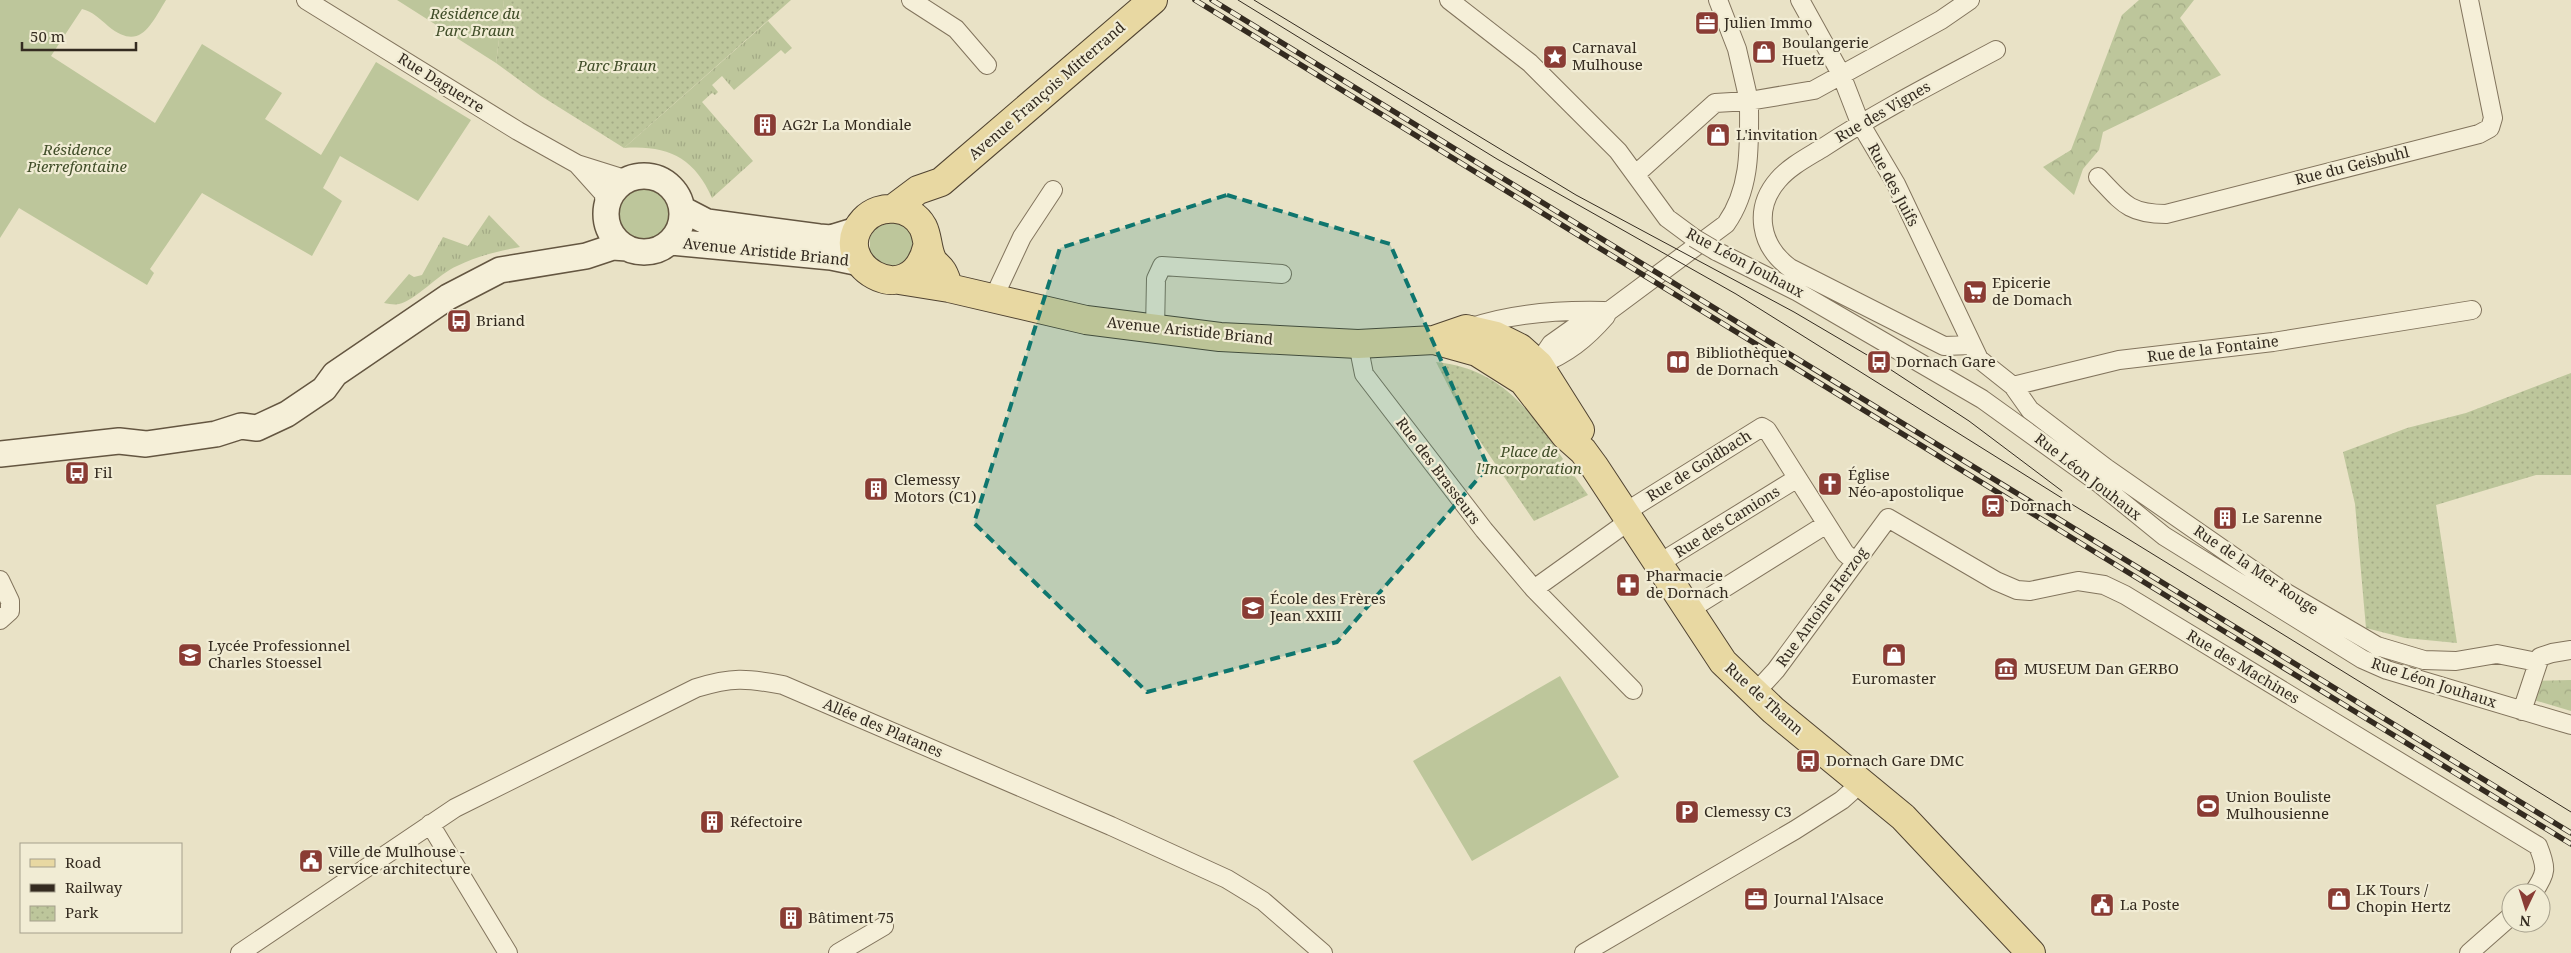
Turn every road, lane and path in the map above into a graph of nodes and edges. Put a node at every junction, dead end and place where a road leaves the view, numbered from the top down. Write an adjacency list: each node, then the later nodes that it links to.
1 (306, 0): 14 (street, Rue Daguerre)
2 (911, 0): 10 (street)
3 (1153, 0): 18 (main road, Avenue François Mitterrand)
4 (1449, 0): 15 (street, Rue Léon Jouhaux)
5 (1718, 0): 12 (street)
6 (1800, 0): 11 (street, Rue des Juifs)
7 (1970, 0): 11 (street)
8 (2469, 0): 16 (street, Rue du Geisbuhl)
9 (1996, 50): 13 (street, Rue des Vignes)
10 (987, 65)
11 (1841, 74): 12 (street); 13 (street, Rue des Juifs)
12 (1748, 101): 15 (street); 34 (street)
13 (1860, 123): 39 (street, Rue des Juifs); 39 (street, Rue des Vignes)
14 (577, 164): 17 (street, Rue Daguerre); 22 (street, Rue Daguerre)
15 (1636, 174): 59 (street, Rue Léon Jouhaux, bridge)
16 (2098, 177)
17 (628, 180): 21 (main road); 22 (main road)
18 (941, 182): 20 (main road, Avenue François Mitterrand); 24 (main road)
19 (1053, 190): 32 (street)
20 (894, 208): 23 (main road); 24 (main road)
21 (682, 209): 23 (main road, Avenue Aristide Briand); 25 (main road)
22 (607, 214): 26 (main road); 27 (main road)
23 (858, 230): 28 (main road)
24 (925, 236): 30 (main road); 31 (main road)
25 (671, 242): 26 (main road); 28 (main road, Avenue Aristide Briand)
26 (626, 248): 27 (main road)
27 (572, 258): 42 (main road)
28 (860, 263): 30 (main road)
29 (1282, 274): 36 (street)
30 (899, 280): 31 (main road, Avenue Aristide Briand)
31 (949, 288): 32 (main road, Avenue Aristide Briand)
32 (993, 299): 36 (main road, Avenue Aristide Briand)
33 (2472, 310): 41 (street, Rue de la Fontaine)
34 (1609, 311): 35 (street); 40 (street)
35 (1466, 329): 37 (main road, Avenue Aristide Briand); 40 (main road)
36 (1155, 330): 38 (main road, Avenue Aristide Briand)
37 (1434, 340): 38 (main road, Avenue Aristide Briand); 40 (main road, Avenue Aristide Briand)
38 (1358, 344): 52 (street, Rue des Brasseurs)
39 (1972, 345): 41 (street)
40 (1531, 373): 46 (main road, Rue de Thann)
41 (2013, 386): 56 (street, Rue de la Mer Rouge)
42 (146, 444): 43 (main road); 44 (main road)
43 (0, 454)
44 (0, 470)
45 (1796, 479): 46 (street, Rue de Goldbach); 48 (street, Rue de Goldbach); 50 (street, Rue des Camions)
46 (1627, 517): 50 (main road, Rue de Thann); 52 (street)
47 (1888, 518): 49 (street, Rue Antoine Herzog); 63 (street, Rue des Machines)
48 (1825, 525): 49 (street, Rue de Goldbach); 53 (street)
49 (1854, 561): 58 (street, Rue Antoine Herzog)
50 (1658, 564): 53 (main road, Rue de Thann)
51 (0, 580): 54 (street)
52 (1534, 589): 57 (street, Rue des Brasseurs)
53 (1689, 610): 58 (main road, Rue de Thann)
54 (1, 619)
55 (2571, 650): 56 (street)
56 (2537, 662): 59 (street)
57 (1633, 690)
58 (1754, 694): 61 (main road, Rue de Thann)
59 (2522, 711): 60 (street, Rue Léon Jouhaux)
60 (2571, 725)
61 (1862, 783): 70 (street); 71 (main road, Rue de Thann)
62 (430, 824): 66 (street, Allée des Platanes); 67 (street); 69 (street, Allée des Platanes)
63 (2540, 883)
64 (2501, 925): 72 (street)
65 (884, 926): 68 (street)
66 (240, 953)
67 (508, 953)
68 (838, 953)
69 (1323, 953)
70 (1584, 953)
71 (2031, 953)
72 (2469, 953)

